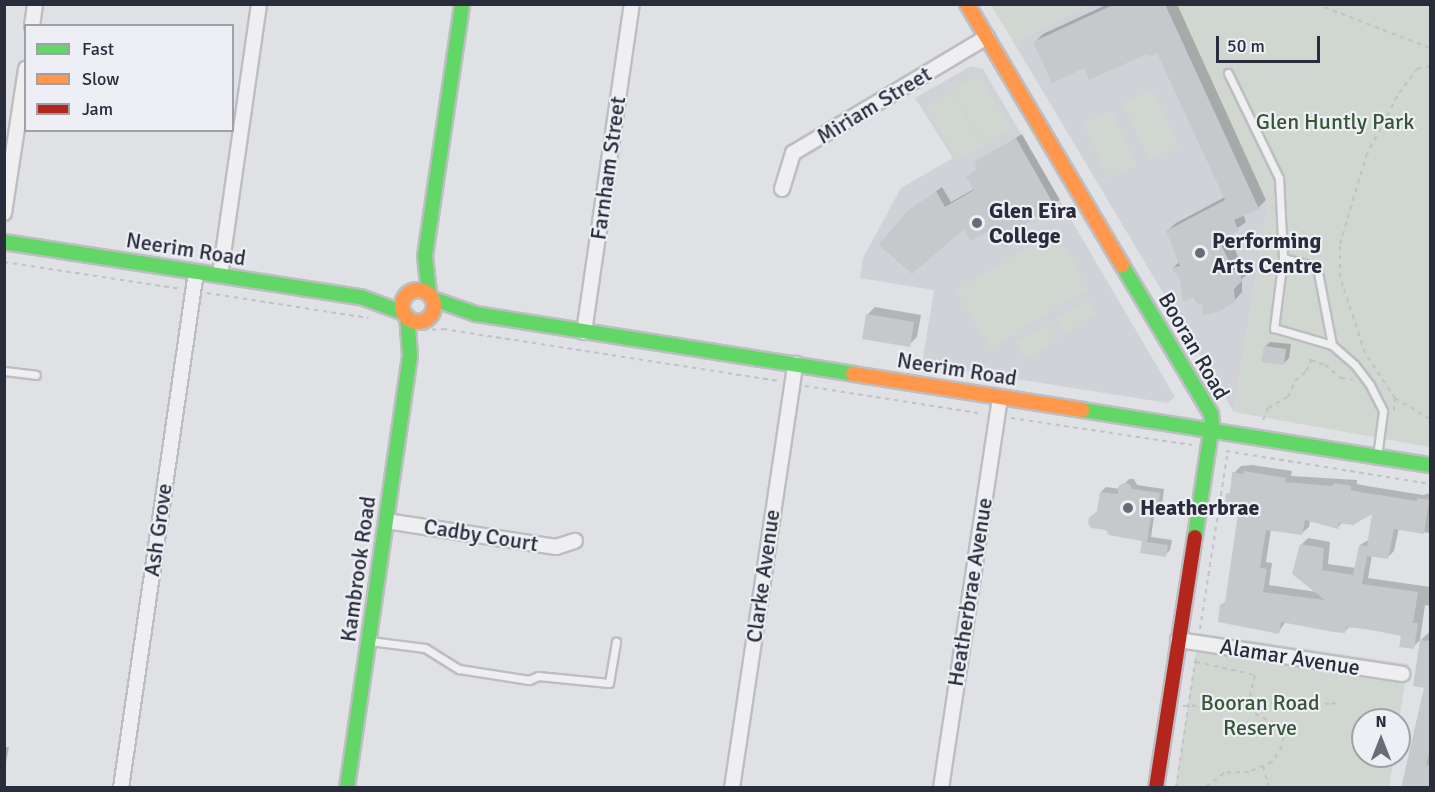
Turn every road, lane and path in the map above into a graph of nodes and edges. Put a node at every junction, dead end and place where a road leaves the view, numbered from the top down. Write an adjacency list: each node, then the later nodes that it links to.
1 (35, 4): 7 (street)
2 (259, 4): 20 (street)
3 (462, 4): 16 (street)
4 (632, 4): 29 (street, Farnham Street)
5 (967, 4): 8 (street, Booran Road)
6 (1316, 4): 9 (path)
7 (32, 24)
8 (987, 37): 13 (street, Miriam Street); 45 (street, Booran Road)
9 (1431, 48)
10 (1431, 66): 33 (path)
11 (1228, 73): 17 (lane)
12 (24, 82): 14 (street)
13 (782, 189)
14 (4, 213)
15 (4, 242): 19 (street, Neerim Road)
16 (425, 256): 22 (street); 23 (street)
17 (1283, 258): 30 (lane); 30 (lane)
18 (4, 262): 21 (path)
19 (196, 272): 20 (street, Neerim Road); 21 (street, Ash Grove)
20 (220, 275): 24 (street, Neerim Road)
21 (193, 290): 26 (path); 64 (street, Ash Grove)
22 (408, 293): 23 (street); 24 (street, Neerim Road); 27 (street)
23 (431, 296): 25 (street, Neerim Road); 28 (street)
24 (361, 297): 27 (street, Neerim Road)
25 (476, 314): 28 (street, Neerim Road); 29 (street, Neerim Road)
26 (374, 319)
27 (406, 319): 28 (path); 28 (street, Neerim Road); 31 (street, Kambrook Road)
28 (426, 322): 31 (street, Kambrook Road); 37 (path)
29 (584, 332): 32 (street, Neerim Road)
30 (1332, 345): 36 (lane)
31 (410, 356): 50 (street, Kambrook Road)
32 (795, 364): 37 (street, Clarke Avenue); 38 (street, Neerim Road)
33 (1373, 369): 36 (path); 39 (path)
34 (4, 371): 35 (lane)
35 (36, 375)
36 (1363, 376): 44 (path); 47 (lane)
37 (792, 383): 40 (path); 66 (street, Clarke Avenue)
38 (1000, 397): 45 (street, Neerim Road); 67 (street, Heatherbrae Avenue)
39 (1395, 398): 42 (path); 43 (path)
40 (989, 414)
41 (1006, 417): 46 (path)
42 (1393, 419)
43 (1431, 419)
44 (1263, 420)
45 (1211, 430): 47 (street, Neerim Road); 53 (street, Booran Road)
46 (1192, 445)
47 (1377, 457): 48 (street, Neerim Road)
48 (1431, 465)
49 (1431, 484): 55 (path)
50 (386, 521): 51 (street, Cadby Court); 52 (street, Kambrook Road)
51 (574, 541)
52 (368, 640): 54 (lane); 65 (street, Kambrook Road)
53 (1178, 640): 55 (street, Alamar Avenue); 56 (street, Booran Road)
54 (616, 642)
55 (1198, 643): 57 (path); 58 (street, Alamar Avenue)
56 (1176, 659): 57 (path); 61 (street, Booran Road)
57 (1195, 662): 60 (path); 62 (path)
58 (1402, 674)
59 (1339, 702): 62 (path)
60 (1188, 706): 61 (path); 62 (path); 69 (path)
61 (1168, 707): 68 (street, Booran Road)
62 (1247, 710): 63 (path)
63 (1263, 766): 70 (path); 71 (path)
64 (121, 788)
65 (347, 788)
66 (732, 788)
67 (941, 788)
68 (1156, 788)
69 (1176, 788)
70 (1204, 788)
71 (1269, 788)

